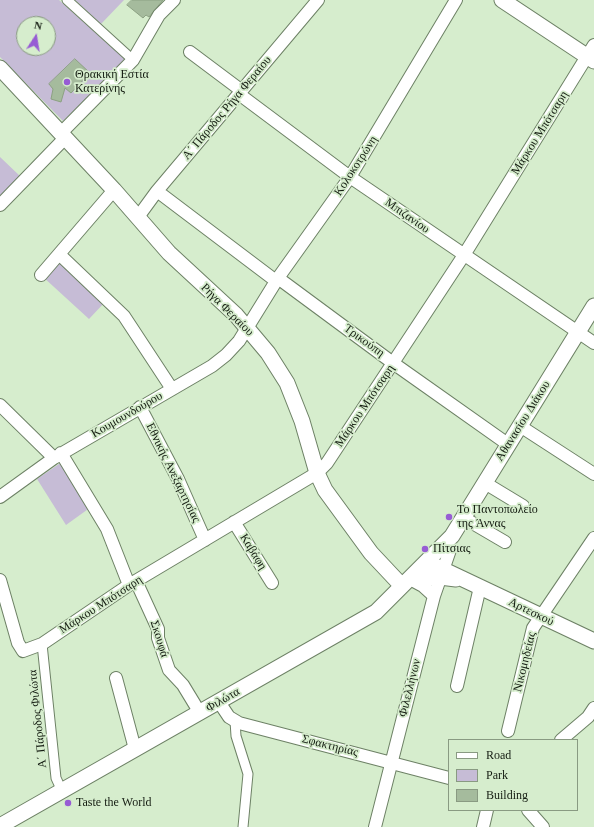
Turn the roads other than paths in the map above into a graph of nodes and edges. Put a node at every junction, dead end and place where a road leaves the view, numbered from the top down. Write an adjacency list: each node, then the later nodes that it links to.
1 (67, 0): 8 (street)
2 (174, 0): 8 (street)
3 (318, 0): 10 (street, Α΄ Πάροδος Ρήγα Φεραίου)
4 (456, 0): 12 (street, Κολοκοτρώνη)
5 (502, 0): 7 (street)
6 (190, 52): 10 (street, Μπιζανίου)
7 (592, 54): 18 (street, Μάρκου Μπότσαρη)
8 (133, 60): 11 (street)
9 (0, 68): 11 (street, Ρήγα Φεραίου)
10 (241, 93): 12 (street, Μπιζανίου); 14 (street, Α΄ Πάροδος Ρήγα Φεραίου)
11 (64, 134): 13 (street, Ρήγα Φεραίου); 15 (street)
12 (350, 177): 18 (street, Μπιζανίου); 20 (street, Κολοκοτρώνη)
13 (114, 190): 16 (street, Ρήγα Φεραίου); 17 (street)
14 (157, 191): 16 (street, Α΄ Πάροδος Ρήγα Φεραίου); 20 (street, Τρικούπη)
15 (0, 205)
16 (138, 217): 22 (street, Ρήγα Φεραίου)
17 (59, 254): 19 (street); 26 (street)
18 (464, 255): 23 (street, Μπιζανίου); 25 (street, Μάρκου Μπότσαρη)
19 (41, 275)
20 (277, 280): 22 (street, Κολοκοτρώνη); 25 (street, Τρικούπη)
21 (594, 306): 23 (street, Αθανασίου Διάκου)
22 (247, 327): 26 (street, Κουμουνδούρου); 32 (street, Ρήγα Φεραίου)
23 (577, 332): 24 (street, Μπιζανίου); 29 (street, Αθανασίου Διάκου)
24 (594, 343)
25 (394, 363): 30 (street, Τρικούπη); 32 (street, Μάρκου Μπότσαρη)
26 (172, 389): 28 (street, Κουμουνδούρου)
27 (0, 405): 31 (street, Σκουφά)
28 (140, 407): 31 (street, Κουμουνδούρου); 40 (street, Εθνικής Ανεξαρτησίας)
29 (520, 426): 30 (street, Αθανασίου Διάκου); 33 (street)
30 (509, 445): 34 (street, Αθανασίου Διάκου)
31 (58, 456): 35 (street, Κουμουνδούρου); 47 (street, Σκουφά)
32 (317, 474): 38 (street, Μάρκου Μπότσαρη); 46 (street, Ρήγα Φεραίου)
33 (594, 474)
34 (485, 483): 36 (street); 37 (street, Αθανασίου Διάκου)
35 (0, 497)
36 (523, 506)
37 (464, 518): 41 (street); 42 (street, Αθανασίου Διάκου)
38 (234, 522): 40 (street, Μάρκου Μπότσαρη); 48 (street, Καβάφη)
39 (594, 538): 51 (street, Νικομηδείας)
40 (204, 540): 47 (street, Μάρκου Μπότσαρη)
41 (505, 542)
42 (451, 543): 43 (street, Αθανασίου Διάκου); 44 (street, Φιλελλήνων)
43 (427, 562): 44 (street, Αρτεσκού); 46 (street, Φιλώτα)
44 (441, 573): 46 (street, Αρτεσκού); 49 (street, Αρτεσκού); 50 (street, Φιλελλήνων)
45 (0, 580): 53 (street, Μάρκου Μπότσαρη)
46 (406, 582): 50 (street); 56 (street, Φιλώτα)
47 (132, 583): 53 (street, Μάρκου Μπότσαρη); 57 (street, Σκουφά)
48 (272, 583)
49 (474, 584): 51 (street, Αρτεσκού); 55 (street)
50 (434, 596): 63 (street, Φιλελλήνων)
51 (541, 617): 52 (street, Αρτεσκού); 60 (street, Νικομηδείας)
52 (594, 641)
53 (42, 644): 65 (street, Α΄ Πάροδος Φιλώτα)
54 (116, 678): 62 (street)
55 (457, 686)
56 (219, 702): 57 (street, Φιλώτα); 59 (street)
57 (200, 713): 62 (street, Φιλώτα)
58 (592, 716): 61 (street)
59 (235, 721): 63 (street, Σφακτηρίας); 69 (street)
60 (508, 730)
61 (562, 739)
62 (135, 749): 65 (street, Φιλώτα)
63 (391, 762): 64 (street, Σφακτηρίας); 70 (street, Φιλελλήνων)
64 (448, 778)
65 (62, 791): 68 (street, Φιλώτα)
66 (487, 811): 71 (street)
67 (529, 811): 72 (street)
68 (5, 825)
69 (243, 827)
70 (375, 827)
71 (483, 827)
72 (543, 827)

